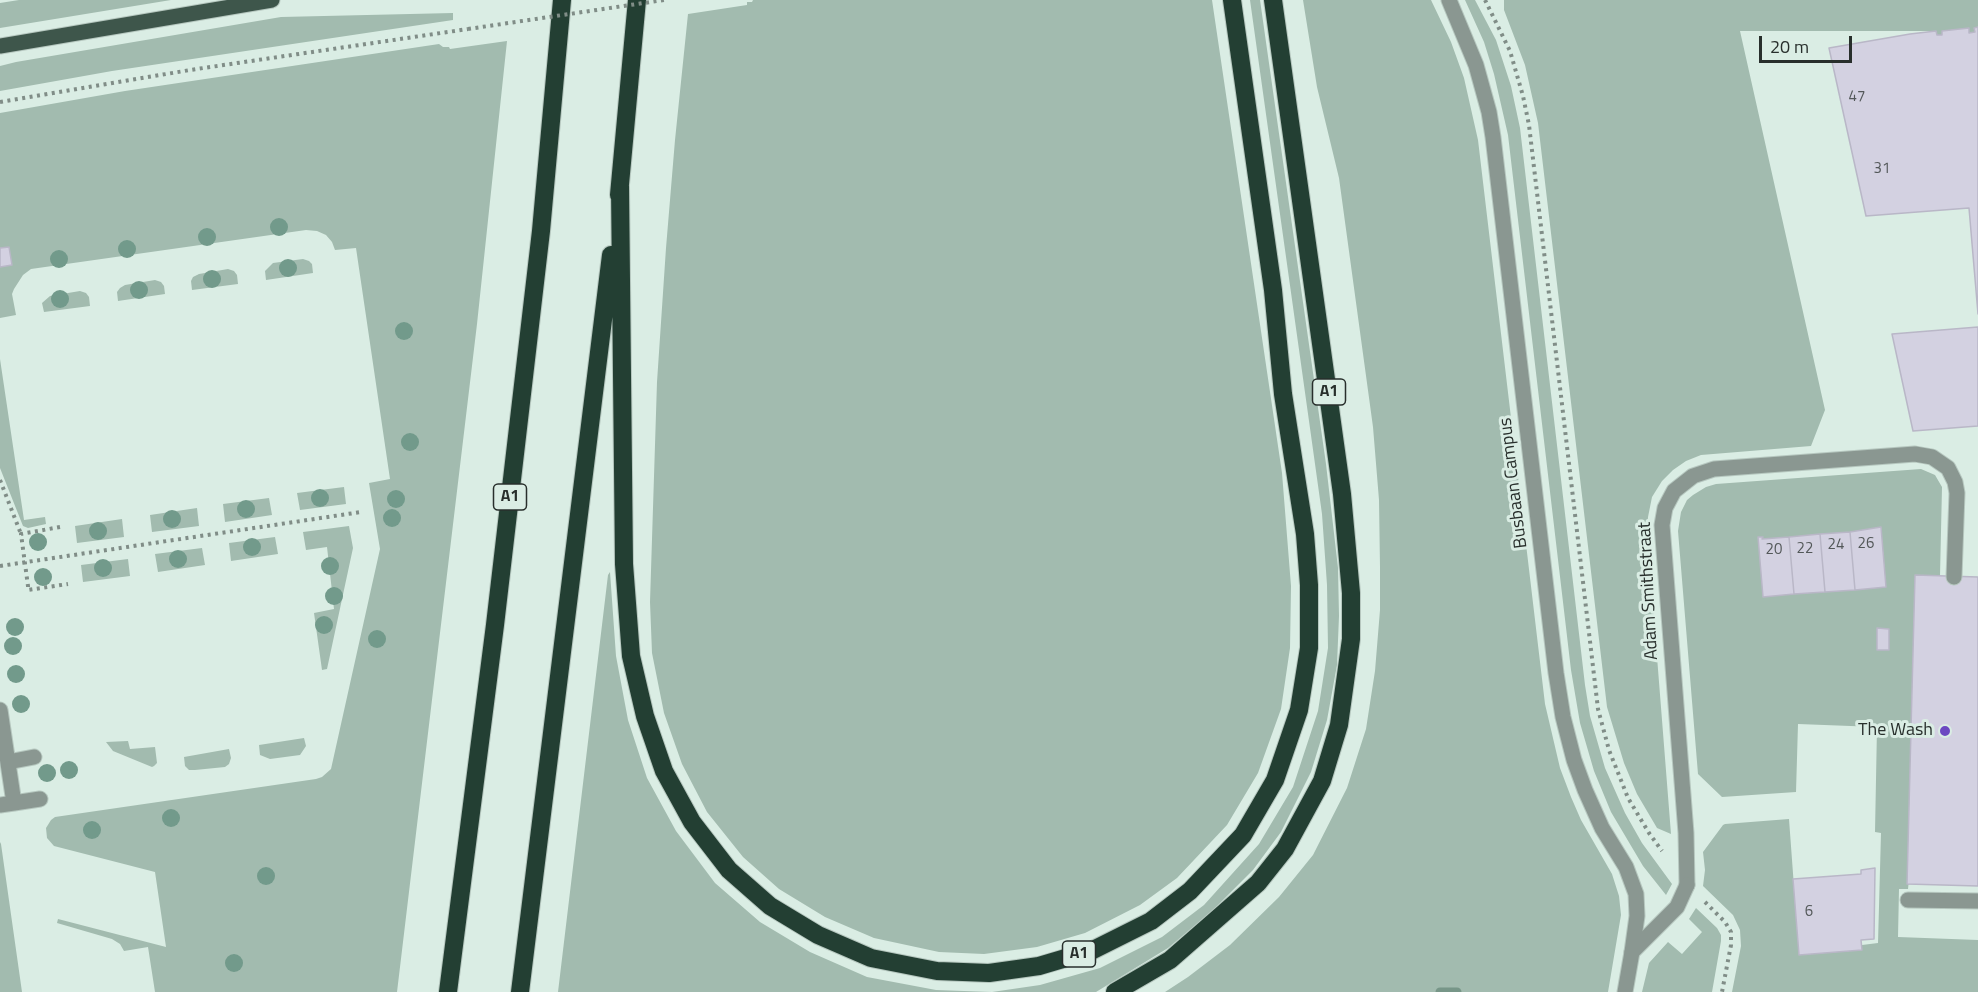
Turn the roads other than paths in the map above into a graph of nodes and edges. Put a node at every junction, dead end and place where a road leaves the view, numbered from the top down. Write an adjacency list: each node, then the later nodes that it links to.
1 (272, 0): 7 (main road)
2 (562, 0): 18 (highway, A1)
3 (637, 0): 8 (highway, A1)
4 (1232, 0): 8 (highway, A1)
5 (1273, 0): 20 (highway, A1)
6 (1449, 0): 17 (street, Busbaan Campus)
7 (0, 46)
8 (620, 186): 19 (highway, A1)
9 (1954, 577): 17 (street, Adam Smithstraat)
10 (0, 710): 12 (street)
11 (34, 757): 12 (street)
12 (8, 762): 14 (street)
13 (40, 799): 14 (street)
14 (7, 804)
15 (1908, 900): 16 (street)
16 (1978, 901)
17 (1632, 952): 21 (street)
18 (447, 992)
19 (520, 992)
20 (1115, 992)
21 (1625, 992)

